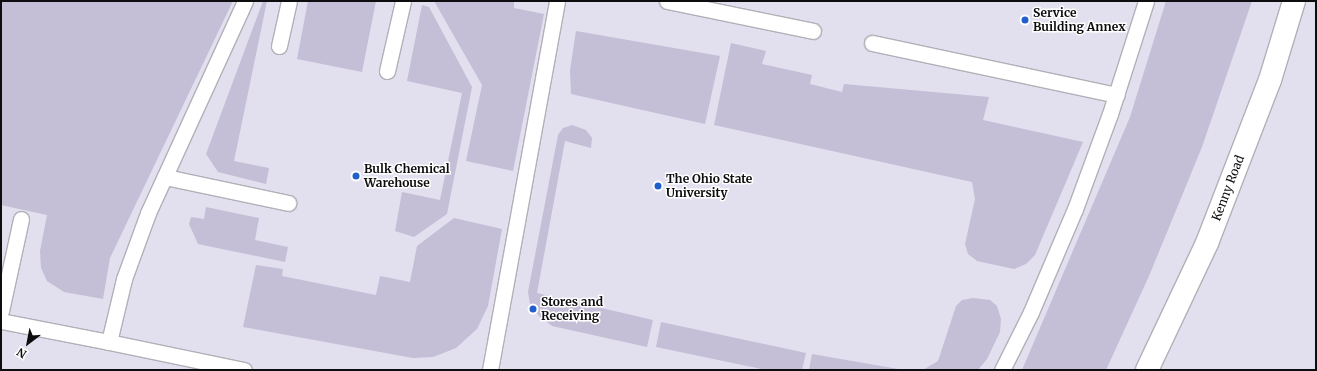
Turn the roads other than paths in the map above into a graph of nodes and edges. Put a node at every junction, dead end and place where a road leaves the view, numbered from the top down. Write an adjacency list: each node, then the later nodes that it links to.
1 (245, 1): 14 (lane)
2 (289, 1): 11 (lane)
3 (403, 1): 12 (lane)
4 (557, 1): 21 (lane)
5 (667, 1): 8 (lane)
6 (1146, 1): 13 (lane)
7 (1294, 1): 23 (main road, Kenny Road)
8 (721, 6): 9 (lane)
9 (813, 31)
10 (872, 43): 13 (lane)
11 (278, 46)
12 (387, 71)
13 (1117, 95): 22 (lane)
14 (165, 177): 15 (lane); 19 (lane)
15 (288, 203)
16 (21, 219): 17 (lane)
17 (1, 310)
18 (1, 321): 19 (lane)
19 (109, 342): 20 (lane)
20 (244, 370)
21 (490, 370)
22 (1002, 370)
23 (1147, 370)

